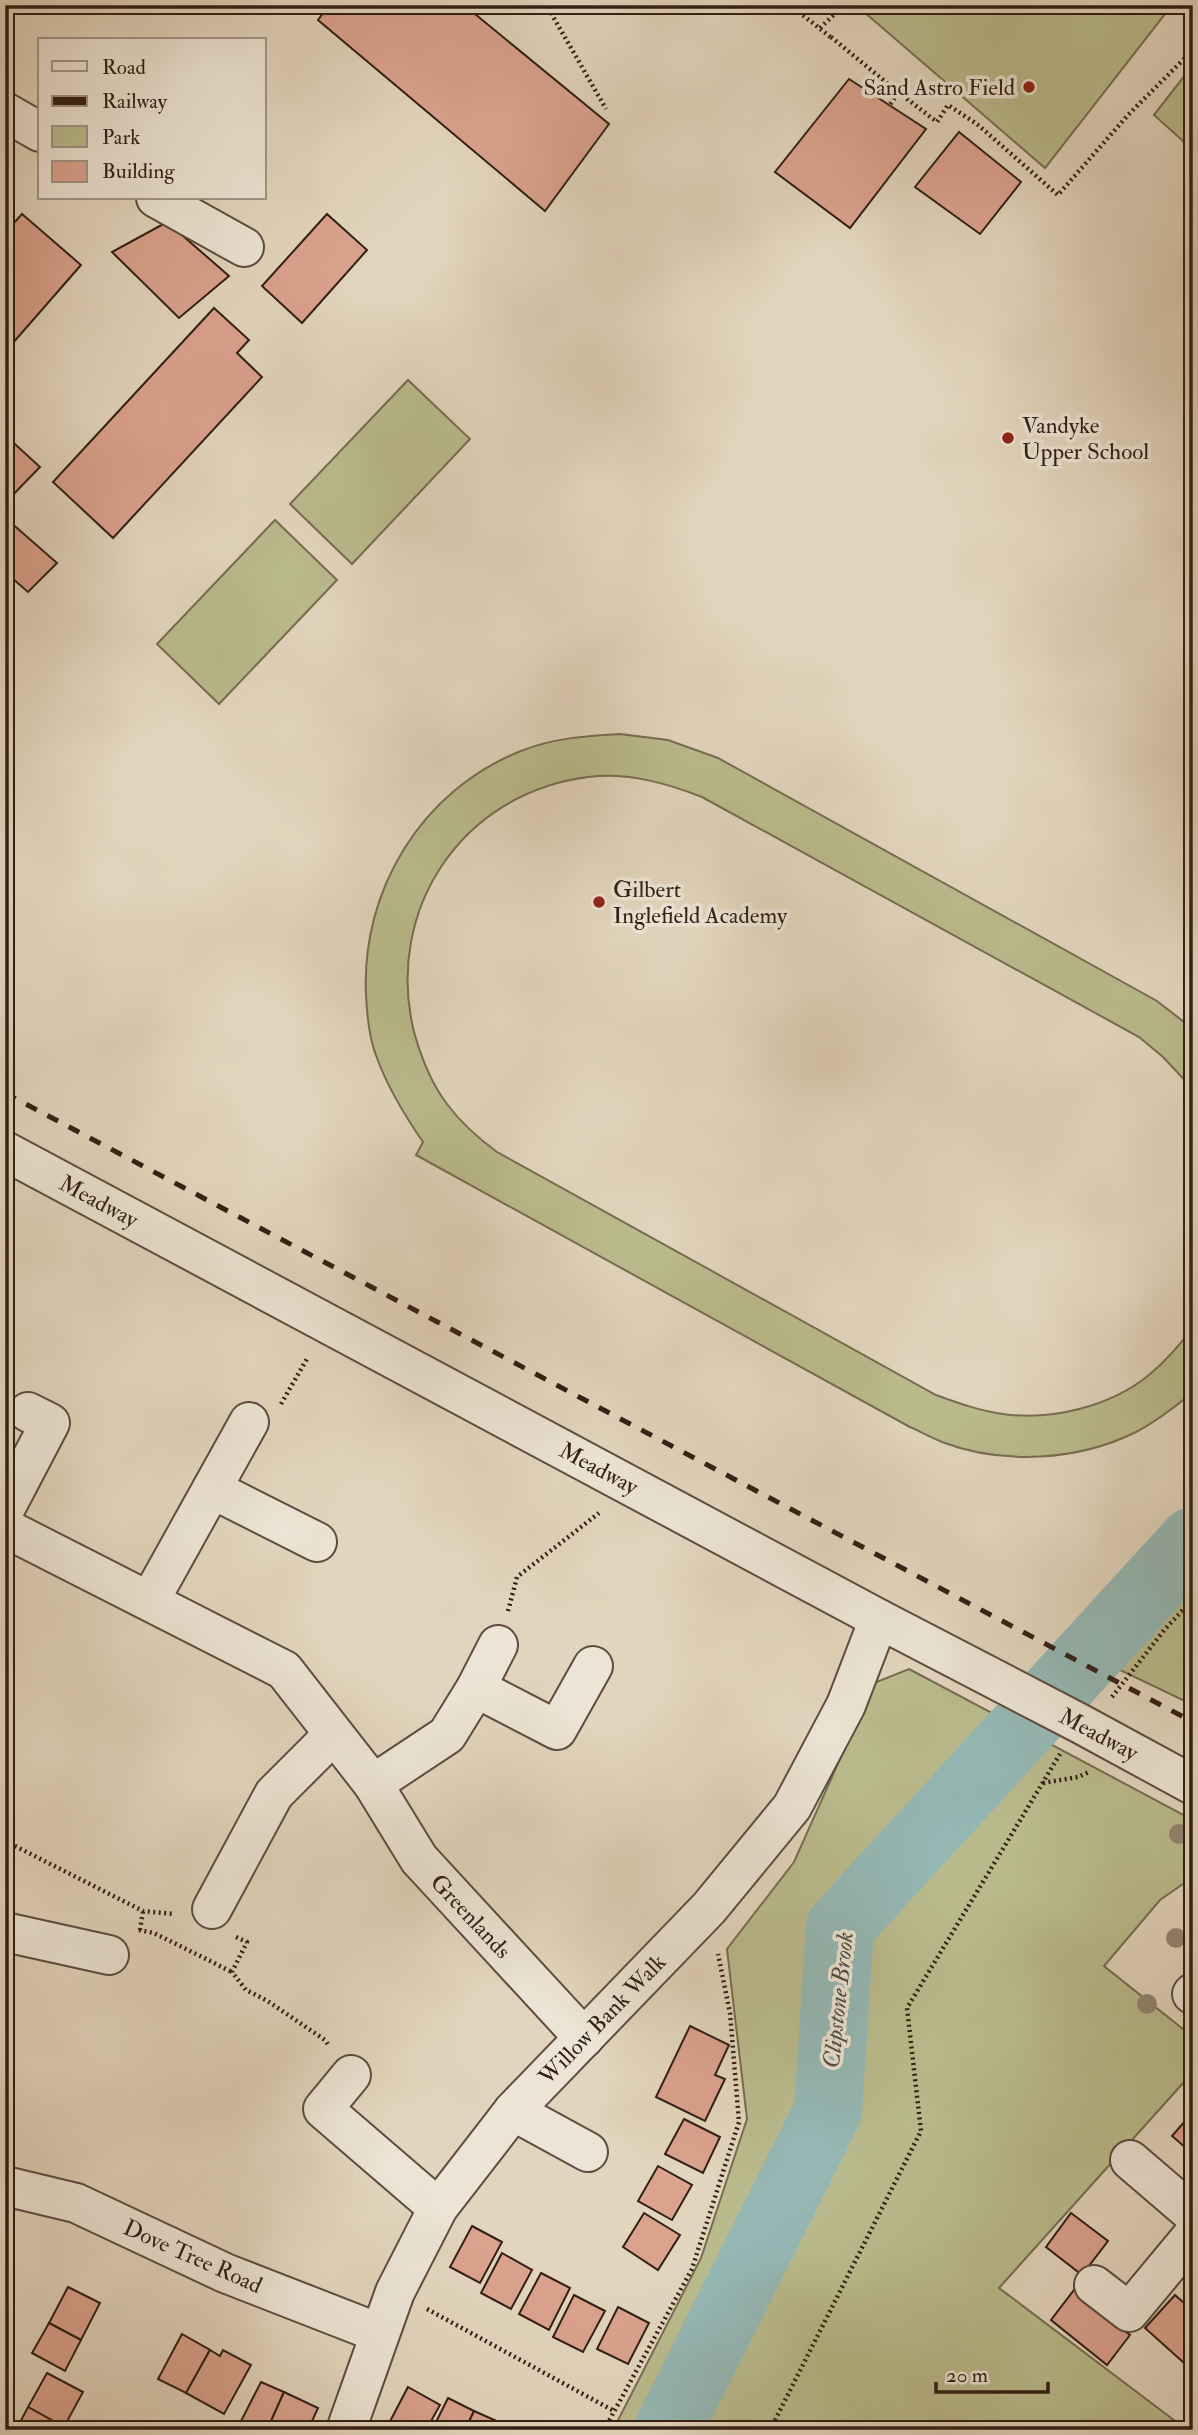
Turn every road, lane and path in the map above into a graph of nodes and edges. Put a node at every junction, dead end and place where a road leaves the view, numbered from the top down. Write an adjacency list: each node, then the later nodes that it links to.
1 (541, 5): 5 (path)
2 (567, 5): 5 (path)
3 (790, 5): 6 (path)
4 (844, 5): 6 (path)
5 (551, 13): 10 (path)
6 (820, 28): 8 (path)
7 (1193, 50): 8 (path)
8 (898, 92): 9 (path)
9 (890, 105)
10 (606, 109)
11 (5, 112): 12 (street)
12 (38, 131)
13 (160, 200): 14 (street)
14 (244, 247)
15 (5, 1151): 16 (street, Meadway)
16 (327, 1322): 18 (path); 19 (street, Meadway)
17 (28, 1412): 21 (street)
18 (249, 1422): 20 (street)
19 (633, 1485): 25 (street, Meadway); 26 (path)
20 (212, 1489): 22 (street); 24 (street)
21 (9, 1533): 24 (street, Greenlands)
22 (317, 1542)
23 (1193, 1599): 29 (path)
24 (150, 1600): 30 (street, Greenlands)
25 (879, 1619): 29 (street, Meadway); 34 (street, Willow Bank Walk)
26 (498, 1645): 28 (street)
27 (593, 1666): 28 (street)
28 (476, 1688): 31 (street)
29 (1086, 1715): 32 (street, Meadway); 56 (path)
30 (333, 1735): 31 (street, Greenlands); 35 (street)
31 (373, 1784): 41 (street, Greenlands)
32 (1193, 1785)
33 (5, 1842): 36 (path)
34 (709, 1908): 41 (street, Willow Bank Walk); 53 (path)
35 (212, 1909): 36 (path); 40 (path)
36 (143, 1911): 37 (path)
37 (140, 1930): 39 (path); 40 (path)
38 (5, 1932): 39 (street)
39 (109, 1955)
40 (232, 1972): 42 (path)
41 (584, 2038): 43 (street, Willow Bank Walk)
42 (351, 2075): 47 (street)
43 (513, 2111): 44 (street); 47 (street, Willow Bank Walk)
44 (588, 2152)
45 (1130, 2160): 48 (street)
46 (5, 2186): 52 (street, Dove Tree Road)
47 (438, 2208): 51 (street, Willow Bank Walk)
48 (1193, 2214)
49 (1193, 2235): 50 (street)
50 (1094, 2285)
51 (395, 2292): 52 (street, Willow Bank Walk); 53 (path)
52 (379, 2333): 54 (street, Willow Bank Walk)
53 (614, 2410): 55 (path)
54 (346, 2430)
55 (604, 2430)
56 (770, 2430)

